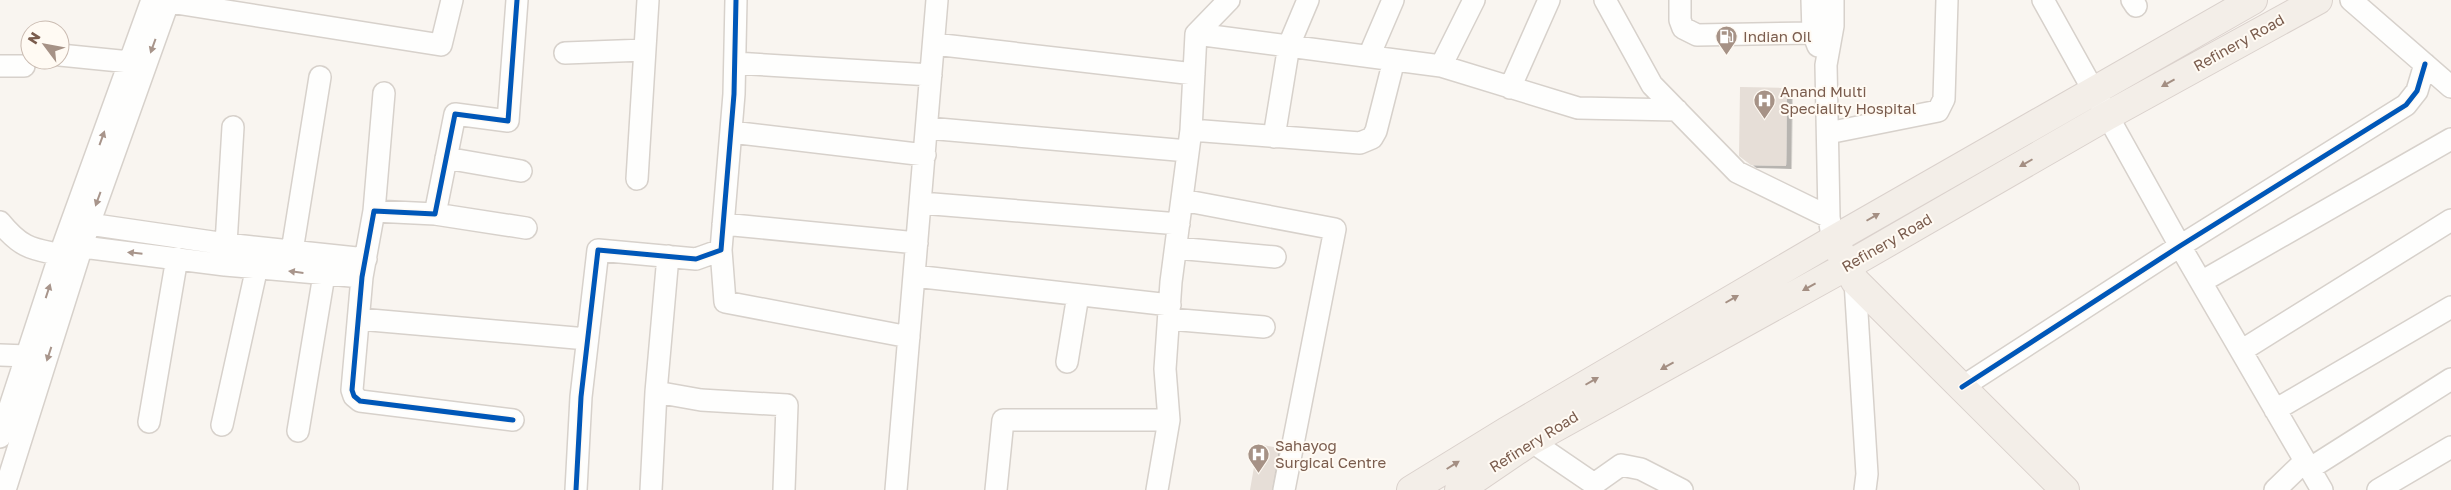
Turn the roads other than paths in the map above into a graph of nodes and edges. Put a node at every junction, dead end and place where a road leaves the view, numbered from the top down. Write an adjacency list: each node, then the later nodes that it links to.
1 (452, 0): 20 (street)
2 (517, 0): 54 (street)
3 (648, 0): 25 (street)
4 (736, 0): 32 (street)
5 (936, 0): 23 (street)
6 (1229, 0): 22 (street)
7 (1308, 0): 24 (street)
8 (1393, 0): 28 (street)
9 (1474, 0): 36 (street)
10 (1549, 0): 41 (street)
11 (1605, 0): 44 (street)
12 (1680, 0): 21 (street)
13 (1812, 0): 21 (street)
14 (1833, 0): 34 (street)
15 (1947, 0): 49 (street)
16 (2043, 0): 42 (street)
17 (2253, 0): 42 (main road, Refinery Road)
18 (2318, 0): 45 (main road, Refinery Road, one-way to 45)
19 (2351, 0): 33 (street)
20 (161, 1): 31 (street); 63 (street, one-way to 63)
21 (1813, 33): 34 (street)
22 (1196, 34): 24 (street); 37 (street)
23 (934, 44): 37 (street); 38 (street)
24 (1289, 45): 28 (street); 50 (street)
25 (645, 50): 26 (street); 56 (street)
26 (565, 53)
27 (70, 56): 31 (street)
28 (1369, 56): 30 (street)
29 (20, 59): 35 (street)
30 (1394, 60): 36 (street); 50 (street)
31 (130, 62): 74 (street, one-way to 31)
32 (735, 63): 38 (street); 48 (street)
33 (2425, 64): 40 (street); 70 (street)
34 (1826, 65): 49 (street)
35 (0, 66)
36 (1441, 66): 41 (street)
37 (1194, 74): 52 (street)
38 (931, 75): 47 (street)
39 (320, 77): 73 (street)
40 (2451, 87)
41 (1510, 88): 44 (street)
42 (2093, 90): 45 (street); 67 (main road, Refinery Road, one-way to 42)
43 (384, 93): 59 (street)
44 (1677, 110): 67 (street)
45 (2107, 116): 70 (street); 80 (main road, Refinery Road, one-way to 80)
46 (233, 127): 69 (street)
47 (927, 128): 52 (street); 53 (street)
48 (731, 132): 53 (street); 64 (street)
49 (1828, 132): 67 (street)
50 (1274, 137): 52 (street)
51 (2451, 139): 83 (street)
52 (1190, 140): 57 (street)
53 (925, 156): 58 (street)
54 (446, 158): 55 (street); 60 (street)
55 (521, 171)
56 (637, 179)
57 (1182, 200): 65 (street); 116 (street)
58 (921, 203): 65 (street); 68 (street)
59 (374, 210): 60 (street); 79 (street)
60 (436, 214): 66 (street)
61 (2451, 220): 91 (street)
62 (0, 222): 74 (street)
63 (89, 224): 69 (street); 74 (street)
64 (723, 224): 68 (street); 72 (street)
65 (1179, 224): 71 (street)
66 (526, 228)
67 (1831, 228): 80 (main road); 117 (main road, Refinery Road, one-way to 67)
68 (917, 243): 82 (street)
69 (226, 244): 73 (street)
70 (2180, 246): 83 (street); 96 (street)
71 (1176, 248): 76 (street); 86 (street)
72 (721, 250): 75 (street); 89 (street)
73 (292, 251): 79 (street)
74 (74, 254): 77 (street, one-way to 74); 93 (street, one-way to 74); 109 (street, one-way to 109)
75 (668, 256): 90 (street); 97 (street)
76 (1275, 257)
77 (177, 258): 78 (street); 101 (street)
78 (257, 267): 81 (street, one-way to 78); 102 (street)
79 (364, 268): 81 (street); 87 (street)
80 (1851, 273): 96 (main road); 105 (main road, Refinery Road, one-way to 105); 120 (street)
81 (324, 275): 103 (street)
82 (914, 276): 84 (street); 89 (street)
83 (2201, 282): 91 (street)
84 (1078, 295): 86 (street); 94 (street)
85 (2451, 306): 98 (street)
86 (1169, 312): 88 (street); 100 (street)
87 (359, 319): 90 (street); 99 (street)
88 (1264, 327)
89 (909, 337): 113 (street)
90 (587, 339): 110 (street)
91 (2241, 351): 98 (street)
92 (0, 355): 93 (street)
93 (27, 356): 104 (street)
94 (1067, 362)
95 (2451, 379): 107 (street)
96 (1962, 387): 121 (main road)
97 (656, 392): 111 (street); 112 (street)
98 (2275, 410): 107 (street)
99 (513, 420)
100 (1169, 420): 114 (street); 115 (street)
101 (149, 422)
102 (222, 424)
103 (298, 431)
104 (0, 437)
105 (1531, 440): 108 (street); 118 (main road, Refinery Road)
106 (2451, 447): 124 (street)
107 (2307, 465): 122 (street); 123 (street)
108 (1590, 487): 119 (street)
109 (5, 490)
110 (576, 490)
111 (651, 490)
112 (784, 490)
113 (896, 490)
114 (996, 490)
115 (1157, 490)
116 (1284, 490)
117 (1411, 490)
118 (1459, 490)
119 (1682, 490)
120 (1865, 490)
121 (2065, 490)
122 (2275, 490)
123 (2322, 490)
124 (2378, 490)

